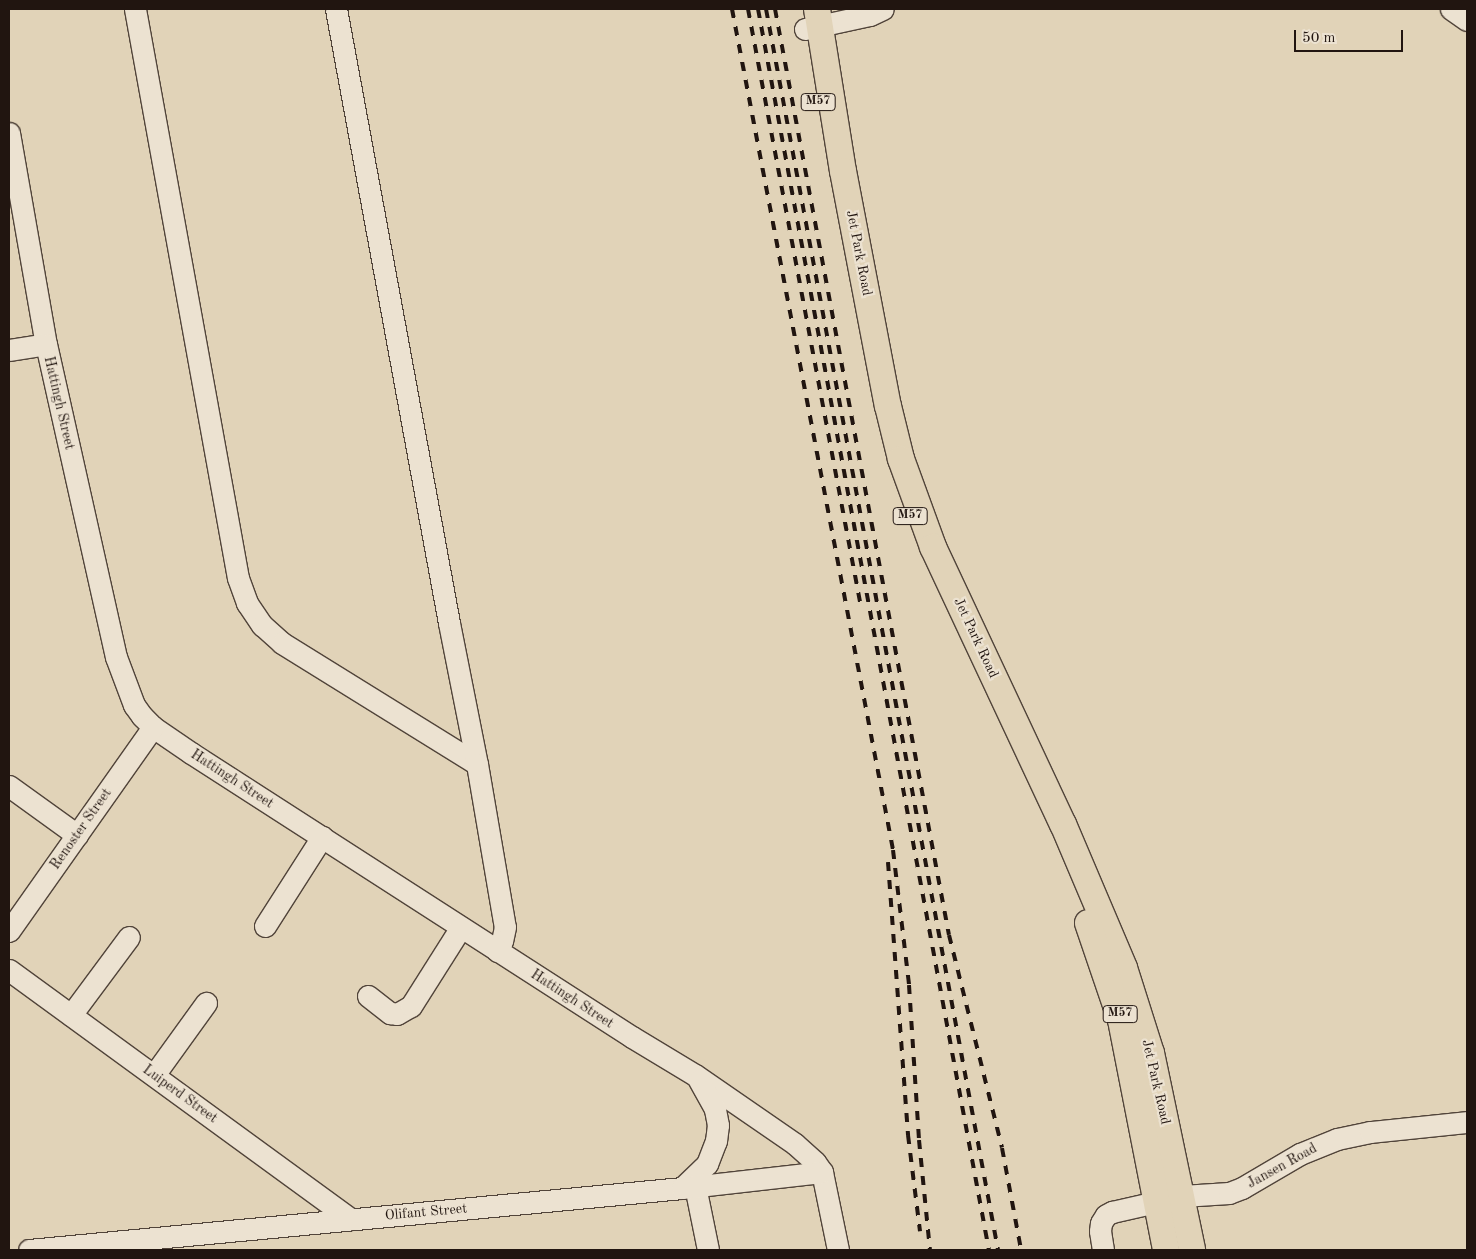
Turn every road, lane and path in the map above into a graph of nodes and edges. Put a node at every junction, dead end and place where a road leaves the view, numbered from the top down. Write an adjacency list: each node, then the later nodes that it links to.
1 (135, 9): 11 (street)
2 (336, 9): 11 (street)
3 (883, 9): 5 (street)
4 (1451, 9): 6 (street)
5 (811, 18): 29 (main road, Jet Park Road / M57); 30 (main road, Jet Park Road / M57)
6 (1467, 20)
7 (9, 133): 8 (street, Hattingh Street)
8 (46, 344): 9 (street); 10 (street, Hattingh Street)
9 (9, 350)
10 (153, 727): 13 (street, Renoster Street); 14 (street, Hattingh Street)
11 (477, 764): 19 (street)
12 (9, 786): 13 (street)
13 (77, 835): 17 (street, Renoster Street)
14 (322, 837): 15 (street); 16 (street, Hattingh Street)
15 (265, 926)
16 (461, 927): 19 (street, Hattingh Street); 21 (street)
17 (9, 931)
18 (129, 936): 23 (street)
19 (496, 951): 25 (street, Hattingh Street)
20 (9, 970): 23 (street, Luiperd Street)
21 (368, 996)
22 (206, 1003): 24 (street)
23 (71, 1015): 24 (street, Luiperd Street)
24 (154, 1075): 31 (street, Luiperd Street)
25 (695, 1075): 27 (street, Hattingh Street); 28 (street)
26 (1467, 1122): 29 (street, Jansen Road)
27 (822, 1172): 28 (street, Olifant Street); 34 (street)
28 (689, 1187): 31 (street, Olifant Street); 33 (street)
29 (1182, 1196): 30 (street, Jansen Road); 37 (main road, Jet Park Road / M57)
30 (1156, 1202): 35 (street, Jansen Road); 36 (main road, Jet Park Road / M57)
31 (352, 1219): 32 (street, Olifant Street)
32 (29, 1250)
33 (708, 1250)
34 (838, 1250)
35 (1103, 1250)
36 (1166, 1250)
37 (1192, 1250)

